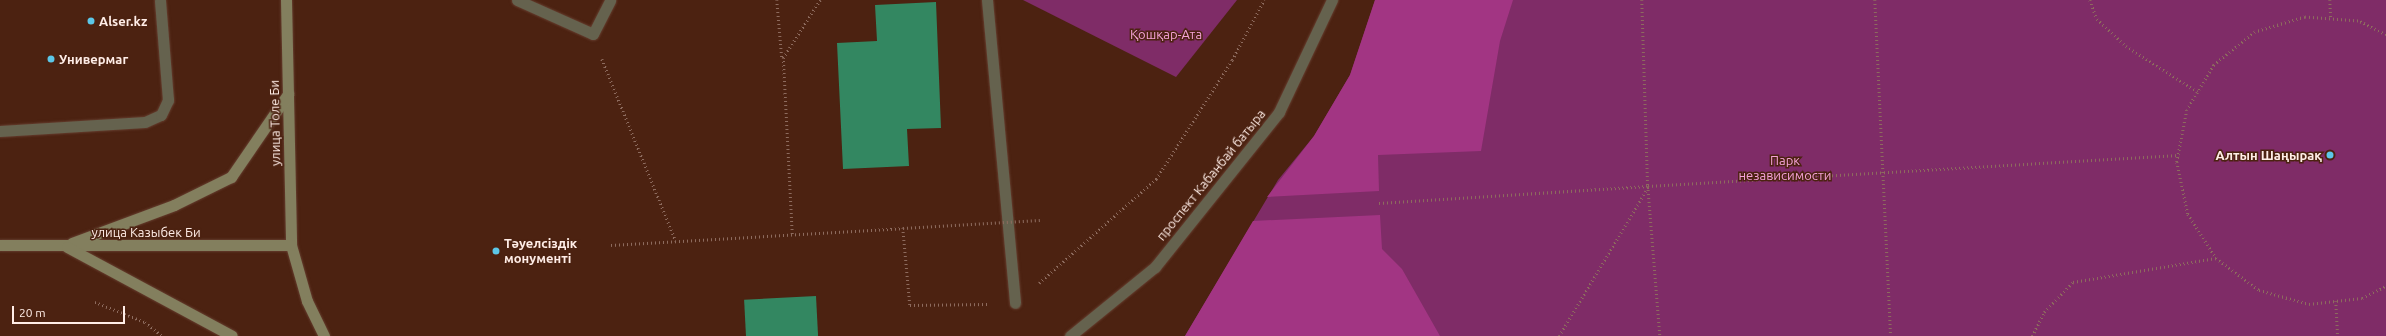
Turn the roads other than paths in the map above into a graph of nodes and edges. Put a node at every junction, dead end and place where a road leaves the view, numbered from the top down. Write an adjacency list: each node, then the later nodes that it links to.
1 (160, 0): 8 (street)
2 (286, 0): 7 (main road, улица Толе Би)
3 (517, 0): 4 (street)
4 (610, 0)
5 (987, 0): 12 (street)
6 (1332, 0): 15 (street, проспект Кабанбай батыра)
7 (288, 94): 10 (main road, улица Толе Би); 11 (main road)
8 (0, 131)
9 (0, 245): 11 (main road, улица Казыбек Би)
10 (291, 245): 11 (main road, улица Казыбек Би); 14 (main road, улица Толе Би)
11 (65, 246): 13 (main road)
12 (1016, 303)
13 (232, 336)
14 (324, 336)
15 (1070, 336)

